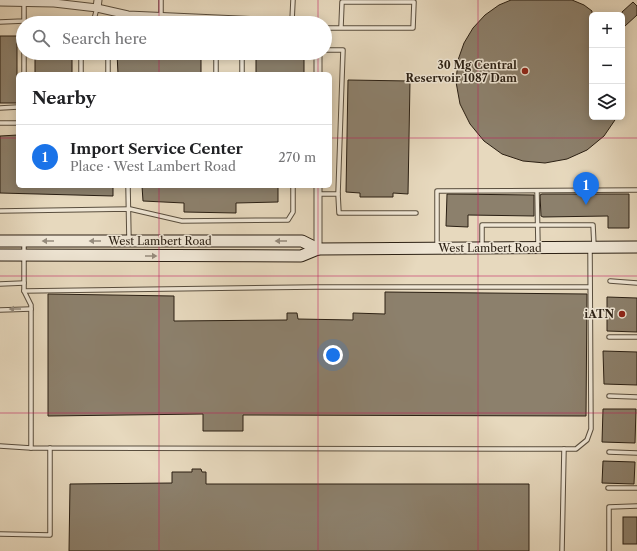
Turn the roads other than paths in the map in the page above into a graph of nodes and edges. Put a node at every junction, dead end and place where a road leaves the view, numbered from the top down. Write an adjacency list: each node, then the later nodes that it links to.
1 (98, 0): 8 (street)
2 (161, 0): 11 (lane)
3 (293, 0): 12 (lane)
4 (10, 1): 6 (street); 7 (street)
5 (415, 1): 16 (lane); 16 (lane)
6 (0, 2)
7 (24, 2): 8 (street); 9 (lane)
8 (97, 8): 10 (lane); 11 (street)
9 (24, 16)
10 (95, 16)
11 (160, 16)
12 (292, 16)
13 (0, 22): 14 (lane)
14 (16, 22)
15 (332, 28): 16 (lane)
16 (341, 28)
17 (332, 50): 40 (lane)
18 (24, 60): 24 (lane)
19 (81, 60): 25 (lane)
20 (108, 60): 26 (lane)
21 (216, 60): 27 (lane)
22 (242, 60): 28 (lane)
23 (318, 60): 29 (street)
24 (24, 72)
25 (81, 72)
26 (108, 72)
27 (216, 72)
28 (242, 72)
29 (318, 72)
30 (16, 107): 31 (lane)
31 (0, 108)
32 (0, 123): 33 (lane)
33 (16, 123)
34 (128, 188): 41 (lane)
35 (293, 188): 41 (lane)
36 (318, 188): 39 (street)
37 (637, 190): 38 (lane)
38 (537, 191): 44 (lane); 51 (lane)
39 (318, 194): 40 (lane); 53 (street)
40 (338, 194): 43 (lane)
41 (128, 210): 42 (lane); 47 (lane)
42 (0, 211)
43 (416, 214)
44 (538, 225): 48 (lane); 49 (lane); 52 (lane)
45 (0, 241): 46 (main road, West Lambert Road)
46 (24, 241): 47 (main road, West Lambert Road, one-way to 46); 55 (lane)
47 (129, 241): 53 (main road, West Lambert Road, one-way to 47)
48 (538, 247): 49 (main road, West Lambert Road); 52 (main road, West Lambert Road)
49 (592, 247): 50 (main road, West Lambert Road); 60 (lane)
50 (637, 247)
51 (437, 248): 52 (main road, West Lambert Road); 53 (main road, West Lambert Road)
52 (482, 248)
53 (318, 249): 55 (main road, West Lambert Road, one-way to 53)
54 (0, 255): 55 (main road, West Lambert Road)
55 (24, 255): 57 (lane)
56 (610, 282): 58 (lane)
57 (24, 283): 59 (lane); 61 (lane)
58 (637, 283)
59 (0, 284)
60 (589, 287): 61 (lane); 71 (lane)
61 (24, 291): 62 (lane)
62 (31, 309): 63 (lane, one-way to 63); 69 (lane)
63 (0, 310)
64 (609, 337): 65 (lane)
65 (637, 337)
66 (609, 396): 67 (lane)
67 (637, 397)
68 (0, 446): 69 (lane)
69 (31, 448): 70 (lane)
70 (50, 448): 71 (lane); 77 (lane)
71 (564, 450): 78 (lane)
72 (609, 452): 73 (lane)
73 (637, 453)
74 (608, 488): 75 (lane)
75 (637, 488)
76 (637, 506): 79 (lane)
77 (0, 534)
78 (562, 551)
79 (609, 551)

